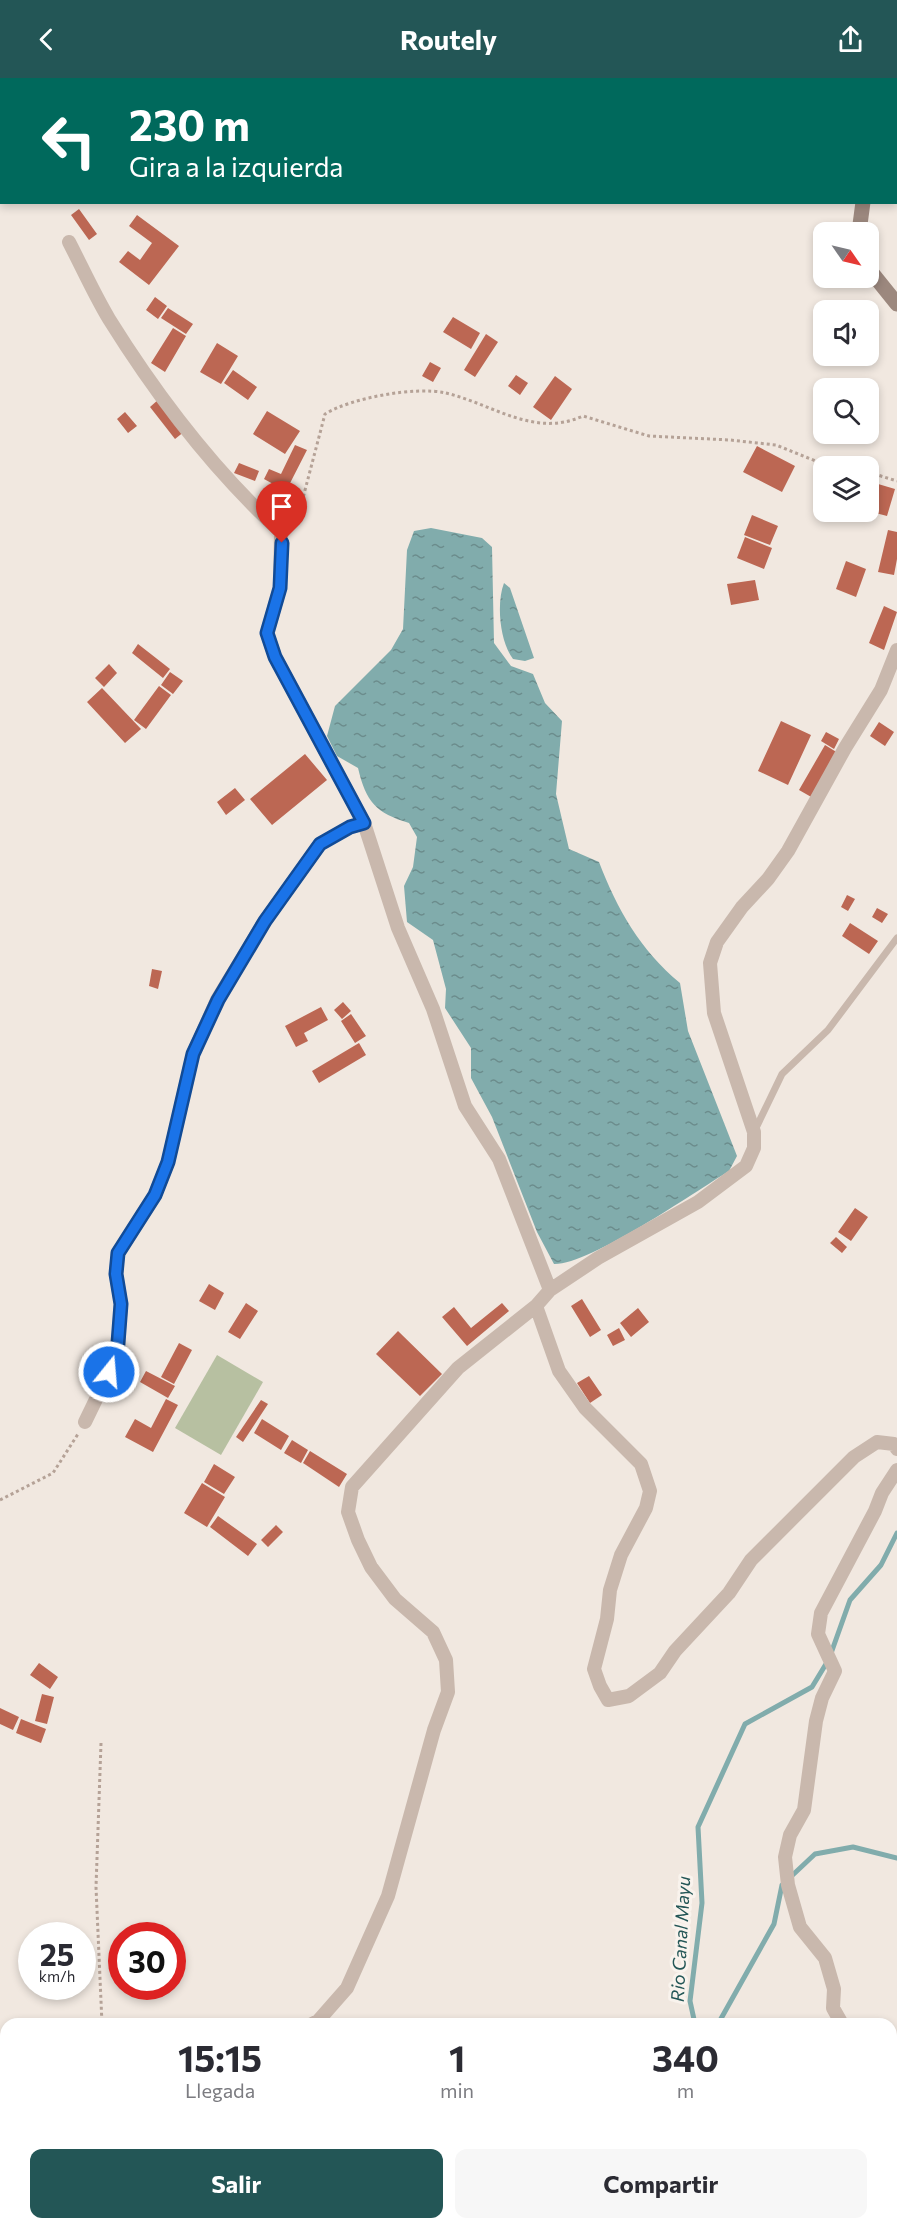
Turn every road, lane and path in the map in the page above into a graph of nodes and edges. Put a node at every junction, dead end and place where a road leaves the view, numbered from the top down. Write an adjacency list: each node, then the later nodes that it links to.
1 (862, 204): 2 (street)
2 (860, 222)
3 (69, 242): 9 (street)
4 (879, 283): 5 (street)
5 (897, 304)
6 (813, 460): 9 (path)
7 (879, 475): 8 (path)
8 (897, 481)
9 (280, 532): 11 (street)
10 (897, 651): 13 (street)
11 (364, 823): 14 (street); 16 (street)
12 (897, 938): 13 (lane)
13 (754, 1132): 14 (street)
14 (550, 1290): 15 (street)
15 (536, 1306): 17 (street); 22 (street)
16 (85, 1422): 19 (path)
17 (897, 1449)
18 (897, 1470): 23 (street)
19 (0, 1500)
20 (101, 1743): 21 (path)
21 (102, 2018)
22 (321, 2018)
23 (839, 2018)

